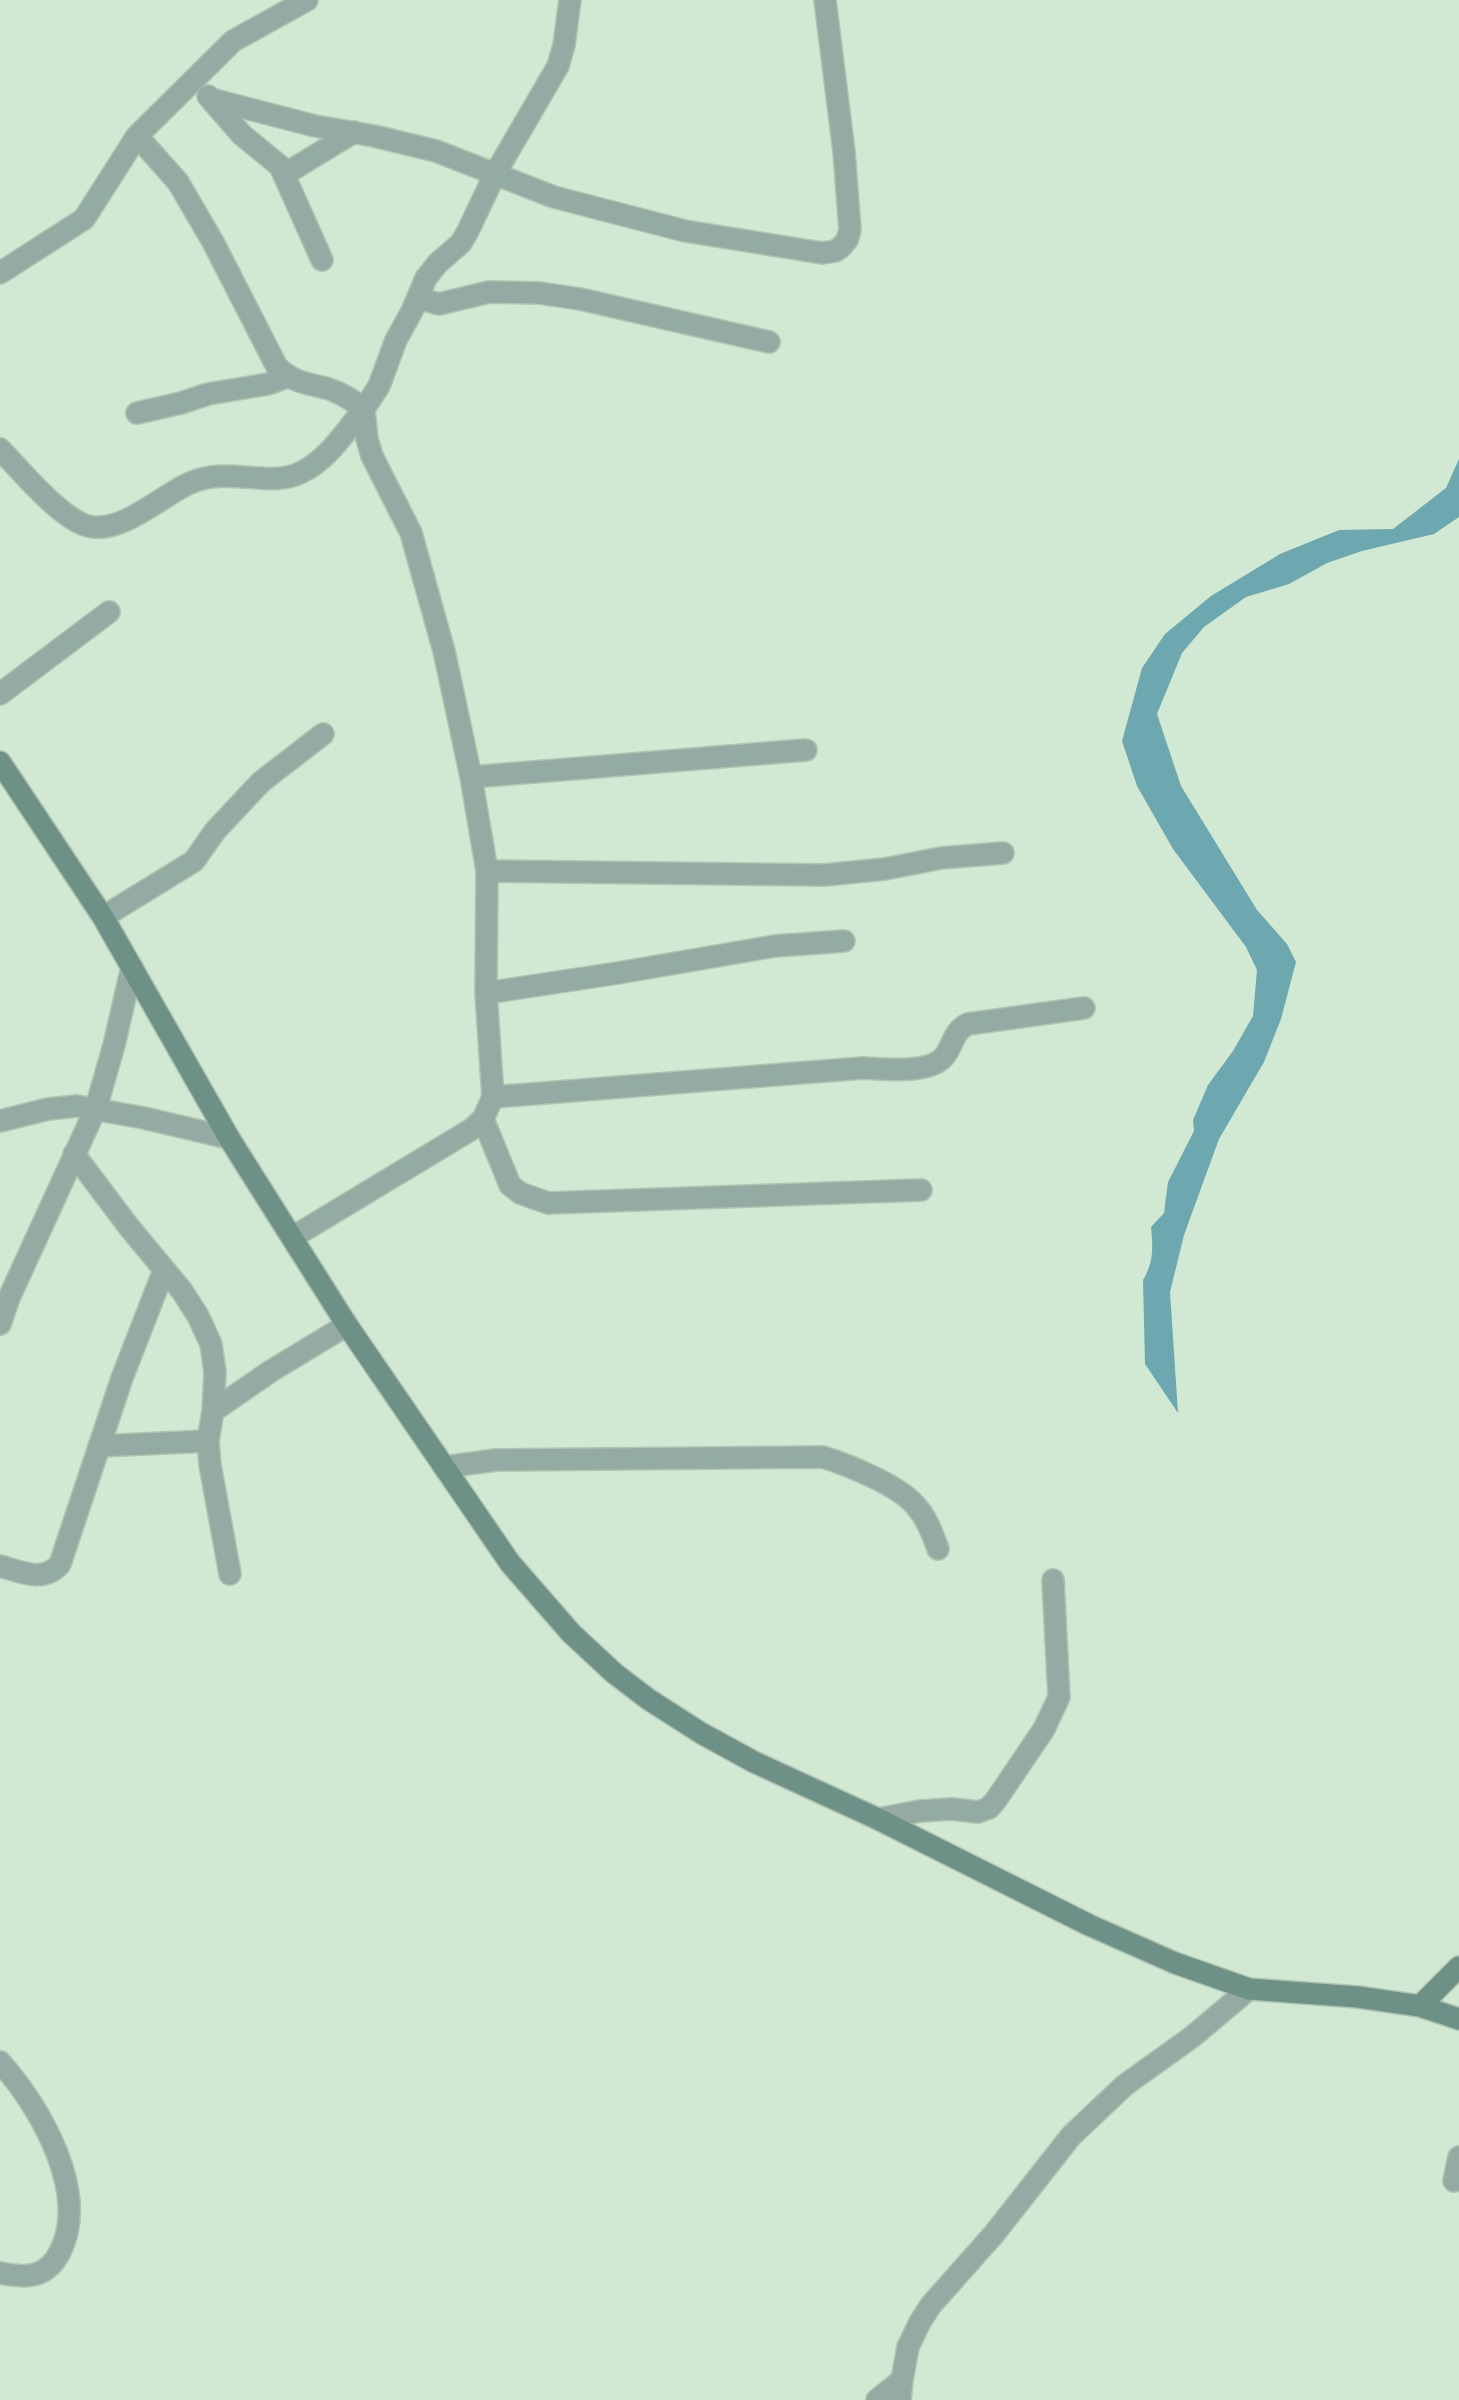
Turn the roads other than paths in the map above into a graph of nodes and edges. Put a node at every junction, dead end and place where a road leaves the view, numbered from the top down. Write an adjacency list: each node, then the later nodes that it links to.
1 (307, 0): 4 (street)
2 (570, 0): 9 (street)
3 (825, 0): 9 (street)
4 (190, 82): 5 (street); 7 (street)
5 (211, 99): 6 (street); 8 (street)
6 (354, 132): 8 (street); 9 (street)
7 (137, 136): 11 (street); 14 (street)
8 (285, 174): 10 (street)
9 (495, 174): 12 (street)
10 (322, 260)
11 (0, 274)
12 (418, 298): 13 (street); 15 (street)
13 (769, 342)
14 (287, 377): 15 (street); 16 (street)
15 (364, 409): 17 (street); 23 (street)
16 (137, 412)
17 (0, 449)
18 (109, 612): 19 (street)
19 (0, 694)
20 (323, 734): 26 (street)
21 (806, 750): 23 (street)
22 (0, 762): 26 (main road)
23 (471, 777): 25 (street)
24 (1003, 852): 25 (street)
25 (487, 871): 29 (street)
26 (103, 917): 28 (main road)
27 (844, 942): 29 (street)
28 (132, 967): 32 (street); 35 (main road)
29 (486, 993): 31 (street)
30 (1084, 1008): 31 (street)
31 (493, 1097): 33 (street)
32 (96, 1108): 34 (street); 35 (street); 36 (street)
33 (483, 1119): 37 (street); 38 (street)
34 (0, 1121)
35 (229, 1138): 38 (main road)
36 (74, 1154): 39 (street); 40 (street)
37 (922, 1190)
38 (293, 1237): 41 (main road)
39 (164, 1270): 42 (street); 44 (street)
40 (0, 1324)
41 (347, 1325): 42 (street); 45 (main road)
42 (213, 1411): 43 (street)
43 (208, 1441): 44 (street); 48 (street)
44 (99, 1446): 47 (street)
45 (444, 1467): 46 (street); 50 (main road)
46 (938, 1549)
47 (0, 1566)
48 (230, 1574)
49 (1053, 1580): 50 (street)
50 (878, 1819): 52 (main road)
51 (1459, 1967): 53 (main road)
52 (1249, 1989): 53 (main road); 59 (street)
53 (1420, 2006): 54 (main road)
54 (1459, 2019)
55 (0, 2062): 58 (street)
56 (1459, 2157): 57 (street)
57 (1454, 2181)
58 (0, 2273)
59 (901, 2390): 60 (street)
60 (877, 2400)

